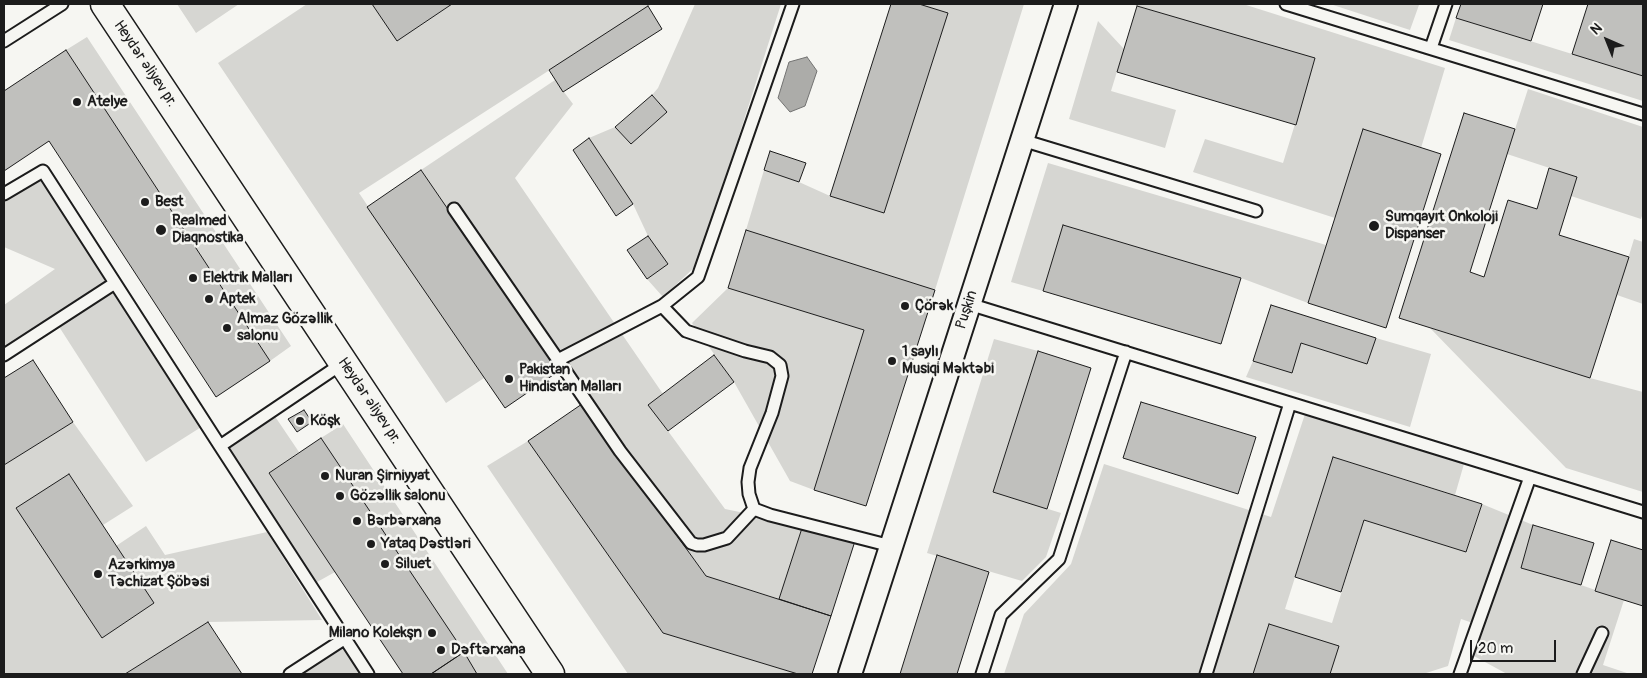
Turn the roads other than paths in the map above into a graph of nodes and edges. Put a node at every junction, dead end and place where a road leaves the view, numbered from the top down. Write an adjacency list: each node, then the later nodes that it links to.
1 (62, 4): 7 (lane)
2 (104, 4): 20 (main road, Heydər Əliyev pr.)
3 (794, 4): 16 (lane)
4 (1066, 4): 10 (street, Puşkin)
5 (1286, 4): 8 (lane)
6 (1446, 4): 8 (lane)
7 (4, 42)
8 (1431, 48): 9 (lane)
9 (1643, 114)
10 (1022, 140): 13 (lane); 15 (street, Puşkin)
11 (4, 194): 14 (lane)
12 (454, 209): 19 (lane)
13 (1256, 210)
14 (115, 283): 18 (lane); 22 (lane)
15 (969, 304): 17 (lane); 26 (street, Puşkin)
16 (662, 306): 19 (lane); 24 (lane)
17 (1126, 352): 21 (lane); 33 (lane)
18 (4, 355)
19 (558, 360): 24 (lane)
20 (343, 363): 22 (lane); 31 (main road, Heydər Əliyev pr.)
21 (1290, 403): 23 (lane); 34 (lane)
22 (220, 446): 28 (lane)
23 (1530, 477): 25 (lane); 35 (lane)
24 (754, 509): 26 (lane)
25 (1643, 512)
26 (892, 546): 32 (street, Puşkin)
27 (1602, 633): 36 (lane)
28 (344, 639): 29 (lane); 30 (lane)
29 (290, 674)
30 (368, 674)
31 (550, 674)
32 (850, 674)
33 (982, 674)
34 (1206, 674)
35 (1460, 674)
36 (1583, 674)

